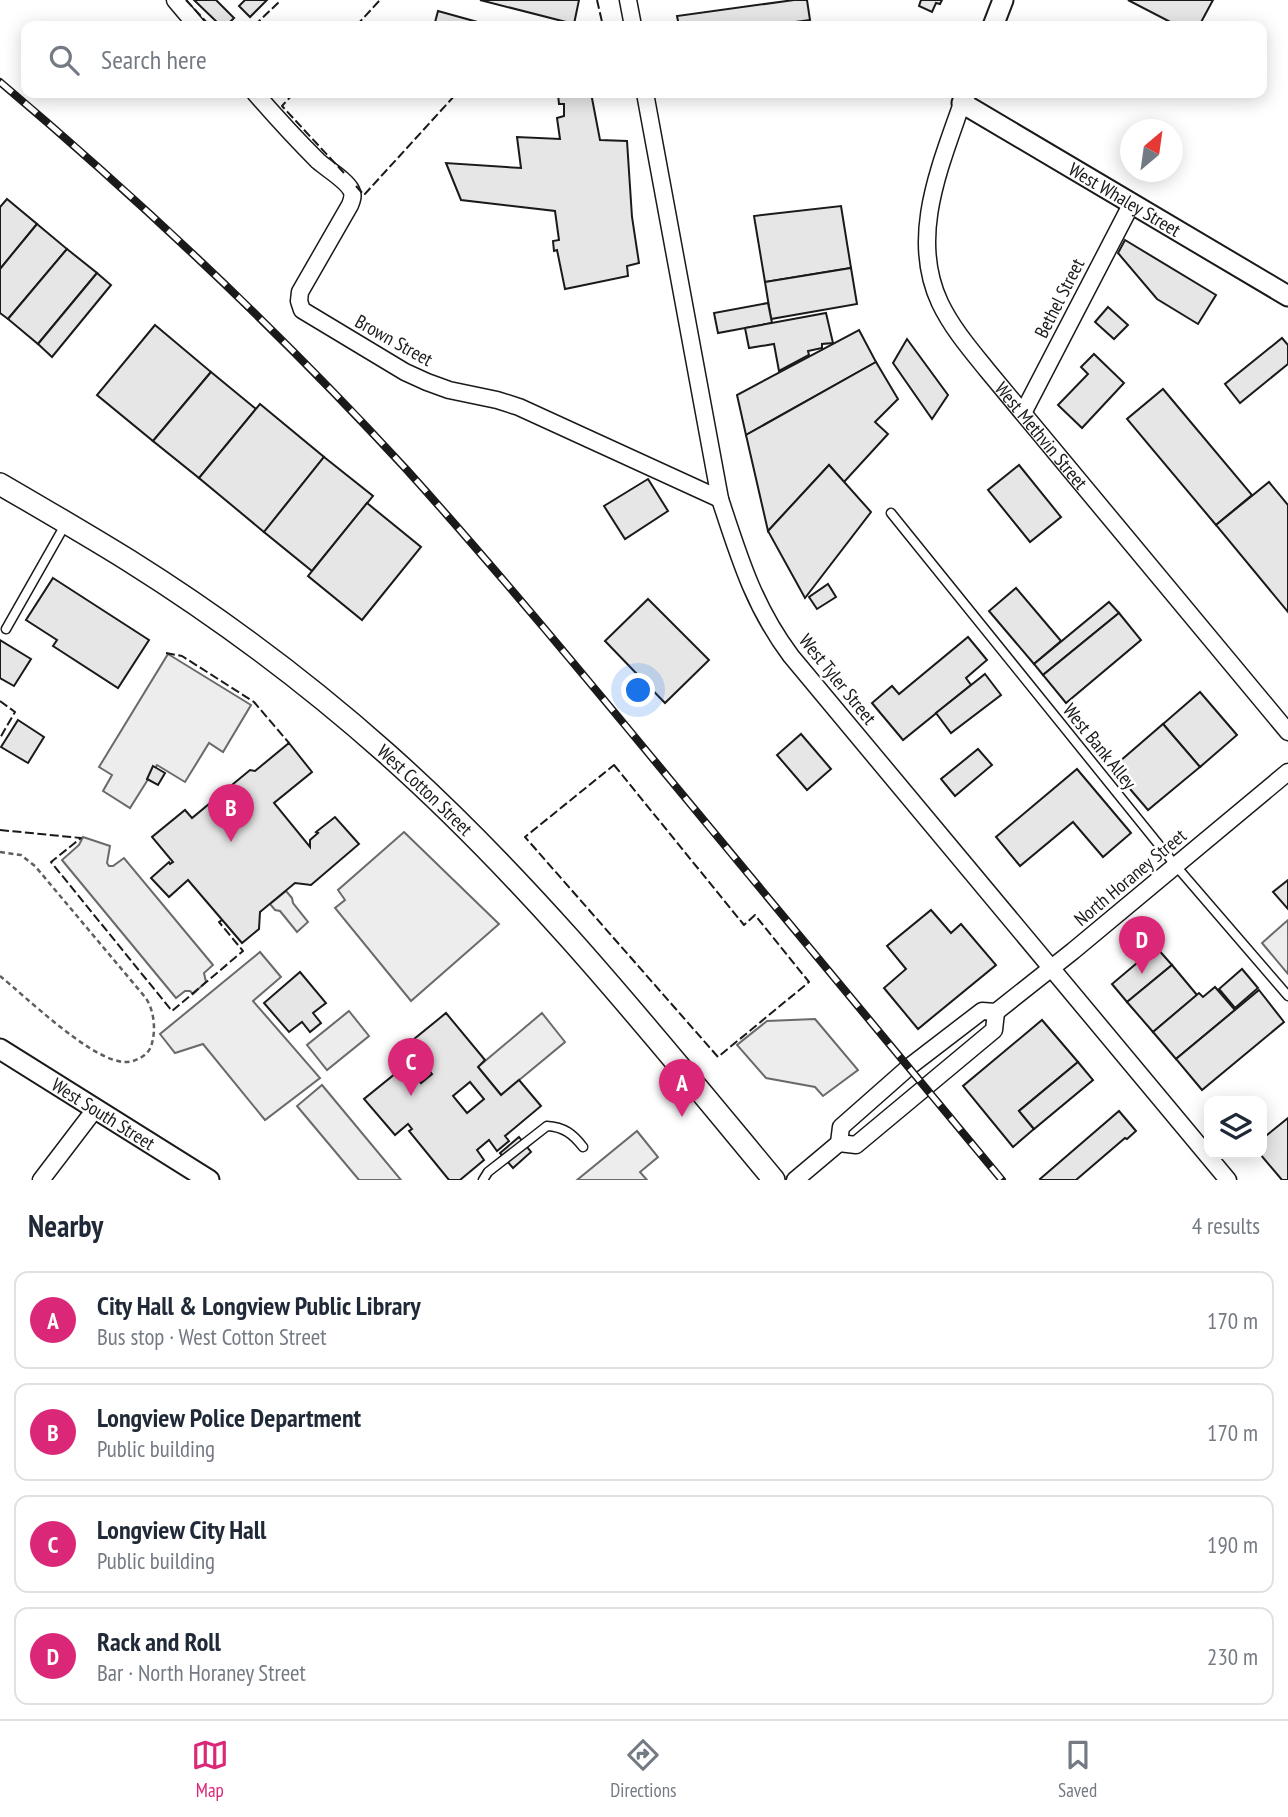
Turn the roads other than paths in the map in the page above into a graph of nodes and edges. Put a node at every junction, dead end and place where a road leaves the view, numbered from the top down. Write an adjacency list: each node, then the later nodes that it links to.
1 (174, 0): 4 (street)
2 (628, 0): 5 (street)
3 (1003, 0): 6 (street)
4 (193, 21)
5 (632, 21)
6 (995, 21)
7 (259, 98): 14 (street, Brown Street)
8 (646, 98): 14 (street, West Tyler Street)
9 (964, 98): 10 (street, West Whaley Street); 12 (street, West Methvin Street)
10 (1132, 203): 11 (street, West Whaley Street); 12 (street, Bethel Street)
11 (1288, 296)
12 (1023, 413): 18 (street, West Methvin Street)
13 (0, 484): 16 (main road, West Cotton Street)
14 (720, 499): 21 (street, West Tyler Street)
15 (891, 513): 20 (lane, West Bank Alley)
16 (66, 523): 17 (lane); 31 (main road, West Cotton Street)
17 (6, 629)
18 (1288, 733)
19 (1288, 772): 20 (street, North Horaney Street)
20 (1176, 866): 21 (street, North Horaney Street); 22 (lane, West Bank Alley)
21 (1051, 969): 23 (street, North Horaney Street); 33 (street, West Tyler Street)
22 (1288, 996)
23 (996, 1012): 26 (street, North Horaney Street); 26 (street, North Horaney Street)
24 (0, 1049): 25 (street, West South Street)
25 (96, 1108): 28 (street); 29 (street, West South Street)
26 (839, 1143): 32 (street)
27 (583, 1147): 30 (lane)
28 (41, 1180)
29 (209, 1180)
30 (483, 1180)
31 (774, 1180)
32 (795, 1180)
33 (1228, 1180)

